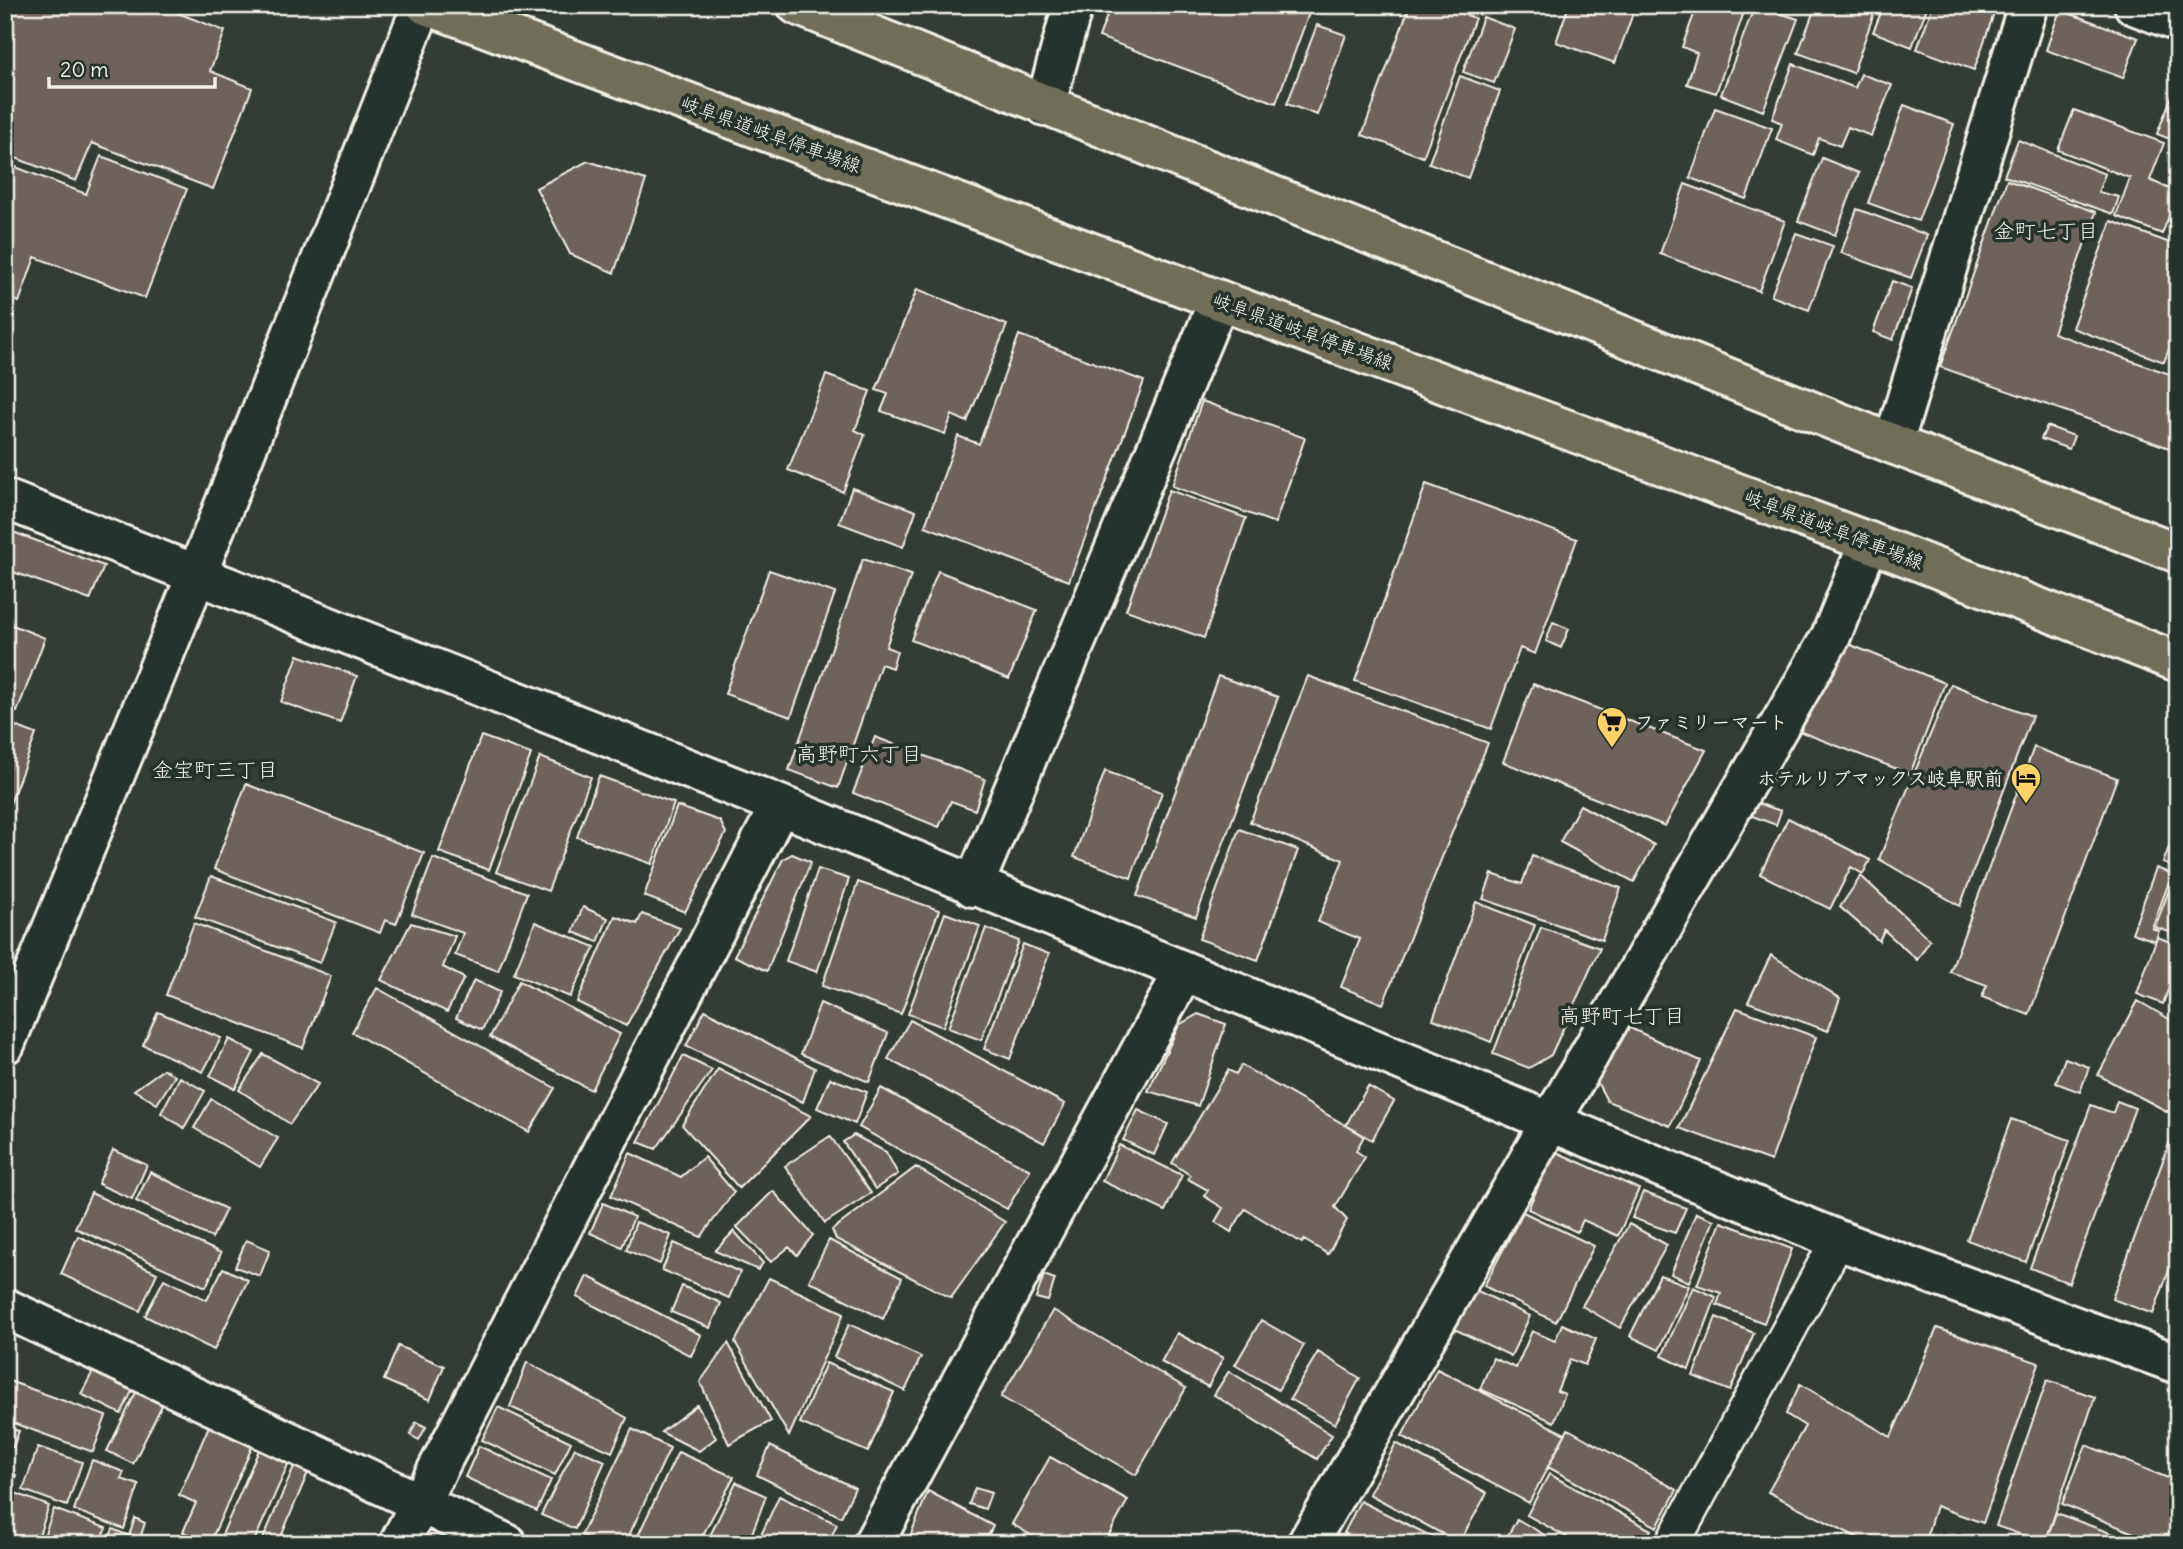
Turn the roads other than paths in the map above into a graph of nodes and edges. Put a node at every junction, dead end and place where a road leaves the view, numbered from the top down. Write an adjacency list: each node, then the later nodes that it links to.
1 (424, 5): 8 (main road, 岐阜県道岐阜停車場線); 13 (street)
2 (797, 5): 7 (main road)
3 (1073, 5): 7 (street)
4 (2028, 5): 9 (street)
5 (2134, 5): 6 (street)
6 (2178, 22)
7 (1045, 106): 9 (main road)
8 (1219, 300): 11 (main road, 岐阜県道岐阜停車場線); 16 (street)
9 (1894, 444): 12 (main road)
10 (5, 499): 13 (street)
11 (1869, 542): 14 (main road, 岐阜県道岐阜停車場線); 19 (street)
12 (2178, 553)
13 (197, 575): 15 (street); 18 (street)
14 (2178, 662)
15 (780, 805): 16 (street); 23 (street)
16 (973, 887): 17 (street)
17 (1184, 971): 19 (street); 26 (street)
18 (5, 1043)
19 (1550, 1120): 20 (street); 27 (street)
20 (1838, 1240): 22 (street); 28 (lane)
21 (5, 1308): 23 (street)
22 (2178, 1364)
23 (420, 1503): 24 (street); 25 (street)
24 (399, 1544)
25 (507, 1544)
26 (873, 1544)
27 (1307, 1544)
28 (1672, 1544)

